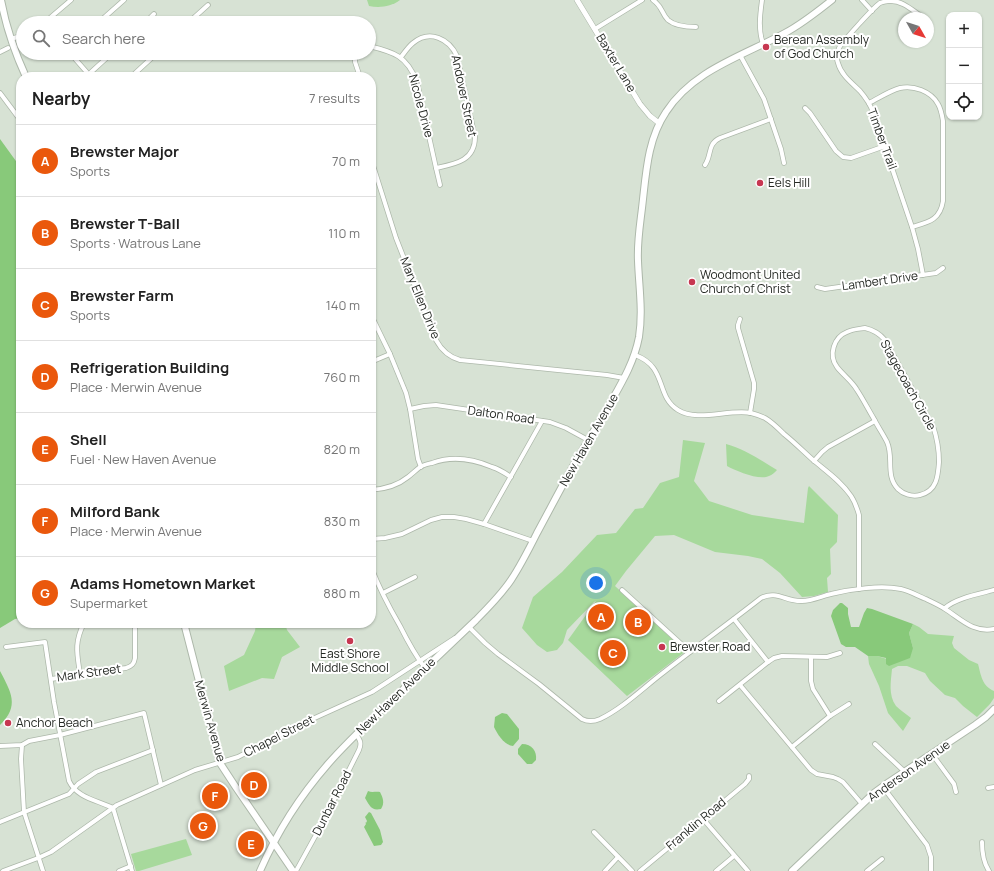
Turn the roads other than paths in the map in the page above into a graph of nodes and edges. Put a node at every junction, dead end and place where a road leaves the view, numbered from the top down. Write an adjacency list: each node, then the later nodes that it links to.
1 (1, 0): 11 (main road)
2 (71, 0): 14 (street)
3 (124, 0): 15 (street)
4 (577, 0): 18 (street, Baxter Lane)
5 (642, 0): 18 (street)
6 (652, 0): 17 (street)
7 (762, 0): 21 (street)
8 (832, 0): 21 (main road, New Haven Avenue)
9 (862, 0): 12 (street)
10 (208, 5): 16 (street)
11 (1, 10): 20 (main road)
12 (872, 11): 13 (street, Timber Trail); 39 (street, Timber Trail)
13 (915, 12)
14 (52, 16)
15 (106, 16)
16 (196, 16)
17 (696, 27)
18 (595, 29): 43 (street, Baxter Lane)
19 (16, 37): 20 (street)
20 (11, 39): 25 (main road)
21 (763, 44): 26 (main road, New Haven Avenue)
22 (8, 48): 24 (street)
23 (376, 48): 27 (street, Nicole Drive)
24 (0, 52)
25 (16, 52)
26 (740, 55): 42 (street); 43 (main road, New Haven Avenue)
27 (401, 58): 47 (street, Nicole Drive); 47 (street, Andover Street)
28 (19, 60): 33 (main road)
29 (76, 60): 34 (street)
30 (105, 60): 35 (street)
31 (149, 60): 36 (street)
32 (355, 60): 37 (street)
33 (24, 72)
34 (87, 72)
35 (94, 72)
36 (136, 72)
37 (358, 72)
38 (0, 93): 41 (street)
39 (869, 103): 44 (street, Timber Trail); 50 (street)
40 (805, 108): 44 (street)
41 (16, 114)
42 (771, 119): 45 (street); 46 (street)
43 (659, 123): 57 (main road, New Haven Avenue)
44 (885, 146): 50 (street, Timber Trail)
45 (784, 163)
46 (705, 166)
47 (436, 168): 49 (street)
48 (376, 175): 59 (street, Mary Ellen Drive)
49 (440, 185)
50 (912, 227): 52 (street, Timber Trail)
51 (942, 268): 52 (street, Lambert Drive)
52 (923, 275): 53 (street, Lambert Drive)
53 (817, 287)
54 (740, 319): 61 (street)
55 (376, 325): 56 (street)
56 (390, 354): 58 (street); 60 (street)
57 (635, 355): 59 (main road, New Haven Avenue); 61 (street)
58 (376, 360)
59 (624, 378): 64 (main road, New Haven Avenue)
60 (410, 409): 62 (street, Dalton Road); 66 (street)
61 (750, 413): 65 (street)
62 (542, 421): 64 (street, Dalton Road); 67 (street)
63 (875, 421): 63 (street, Stagecoach Circle); 65 (street)
64 (588, 440): 71 (main road, New Haven Avenue)
65 (814, 461): 74 (street)
66 (421, 467): 67 (street); 68 (street)
67 (511, 477): 69 (street)
68 (376, 490)
69 (484, 524): 70 (street); 71 (street)
70 (376, 539)
71 (533, 541): 83 (main road, New Haven Avenue)
72 (415, 577): 77 (street)
73 (376, 579): 77 (street)
74 (859, 589): 78 (street); 79 (street)
75 (622, 590): 86 (street)
76 (994, 590): 78 (street)
77 (382, 593): 89 (street)
78 (945, 608): 84 (street)
79 (734, 619): 86 (street); 90 (street)
80 (82, 628): 92 (street)
81 (135, 628): 92 (street, Mark Street)
82 (185, 628): 107 (main road, Merwin Avenue)
83 (466, 629): 86 (street); 89 (street, Chapel Street); 91 (main road, New Haven Avenue)
84 (994, 629)
85 (6, 647): 93 (street)
86 (690, 652)
87 (840, 653): 88 (street)
88 (811, 657): 90 (street); 98 (street)
89 (419, 661): 91 (street); 107 (street, Chapel Street)
90 (768, 662): 94 (street)
91 (425, 668): 99 (main road, New Haven Avenue)
92 (80, 674): 93 (street, Mark Street)
93 (51, 679): 100 (street)
94 (740, 685): 95 (street); 104 (street)
95 (719, 701)
96 (849, 704): 98 (street)
97 (994, 709): 106 (main road, Anderson Avenue)
98 (830, 716): 104 (street)
99 (356, 734): 122 (main road, New Haven Avenue); 135 (street, Dunbar Road)
100 (60, 735): 102 (street); 105 (street); 114 (street)
101 (875, 744): 108 (street)
102 (22, 745): 103 (street); 118 (street)
103 (0, 746)
104 (792, 747): 116 (street)
105 (152, 750): 110 (street); 114 (street)
106 (932, 754): 108 (main road, Anderson Avenue); 115 (street)
107 (220, 763): 110 (street, Chapel Street); 122 (main road, Merwin Avenue)
108 (905, 772): 111 (main road, Anderson Avenue)
109 (750, 776): 119 (street, Franklin Road)
110 (161, 785): 117 (street, Chapel Street)
111 (883, 787): 116 (main road, Anderson Avenue); 142 (street)
112 (994, 787): 113 (street)
113 (988, 788)
114 (74, 789): 117 (street); 118 (street)
115 (956, 792)
116 (862, 804): 129 (main road, Anderson Avenue)
117 (112, 808): 126 (street, Chapel Street); 128 (street)
118 (24, 812): 120 (street); 126 (street)
119 (703, 819): 124 (street); 138 (street, Franklin Road)
120 (0, 822)
121 (594, 832): 125 (street)
122 (273, 842): 133 (main road, New Haven Avenue); 134 (main road, Merwin Avenue)
123 (982, 842): 143 (street)
124 (734, 856): 139 (street); 140 (street)
125 (618, 857): 136 (street); 137 (street)
126 (38, 858): 130 (street, Chapel Street); 131 (street)
127 (882, 859): 141 (street)
128 (132, 869): 132 (street)
129 (796, 870)
130 (2, 871)
131 (43, 871)
132 (118, 871)
133 (260, 871)
134 (293, 871)
135 (296, 871)
136 (605, 871)
137 (632, 871)
138 (640, 871)
139 (716, 871)
140 (748, 871)
141 (867, 871)
142 (931, 871)
143 (989, 871)

